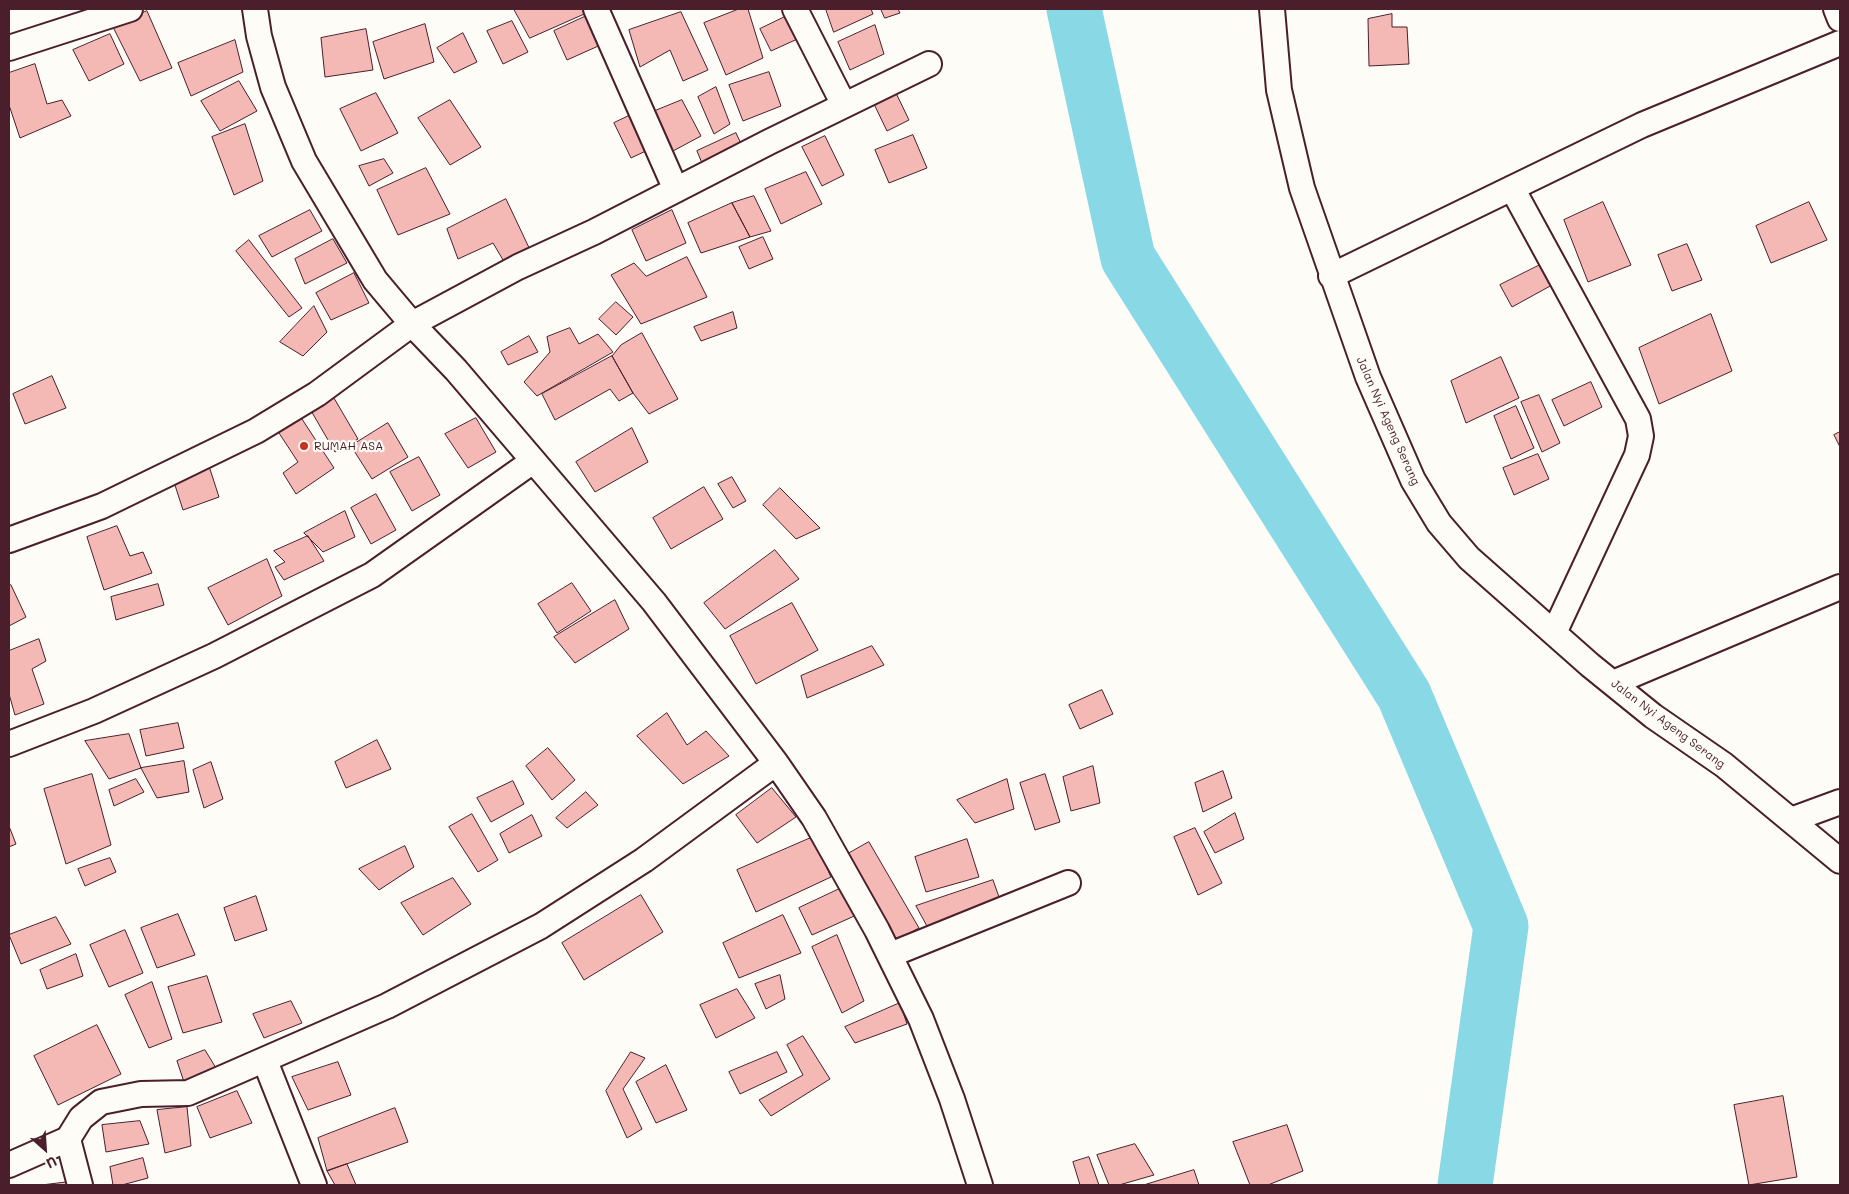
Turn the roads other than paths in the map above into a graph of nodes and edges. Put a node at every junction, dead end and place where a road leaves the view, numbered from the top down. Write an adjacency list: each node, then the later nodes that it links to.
1 (130, 9): 9 (street)
2 (255, 9): 15 (street)
3 (596, 9): 13 (street)
4 (795, 9): 11 (street)
5 (1272, 9): 14 (street, Jalan Nyi Ageng Serang)
6 (1836, 9): 7 (street)
7 (1840, 19)
8 (1840, 42): 12 (street)
9 (9, 48)
10 (929, 64): 11 (street)
11 (844, 105): 13 (street)
12 (1512, 188): 14 (street); 19 (street)
13 (676, 190): 15 (street)
14 (1331, 276): 19 (street, Jalan Nyi Ageng Serang)
15 (412, 324): 16 (street); 17 (street)
16 (534, 461): 21 (street); 22 (street)
17 (9, 540)
18 (1840, 587): 20 (street)
19 (1554, 633): 20 (street, Jalan Nyi Ageng Serang)
20 (1613, 683): 24 (street, Jalan Nyi Ageng Serang)
21 (9, 744)
22 (776, 762): 27 (street); 28 (street)
23 (1840, 802): 24 (street)
24 (1791, 820): 25 (street, Jalan Nyi Ageng Serang)
25 (1840, 861)
26 (1068, 883): 27 (street)
27 (890, 955): 33 (street)
28 (265, 1061): 29 (street); 32 (street)
29 (68, 1139): 30 (street); 31 (street)
30 (9, 1165)
31 (80, 1185)
32 (314, 1185)
33 (980, 1185)

